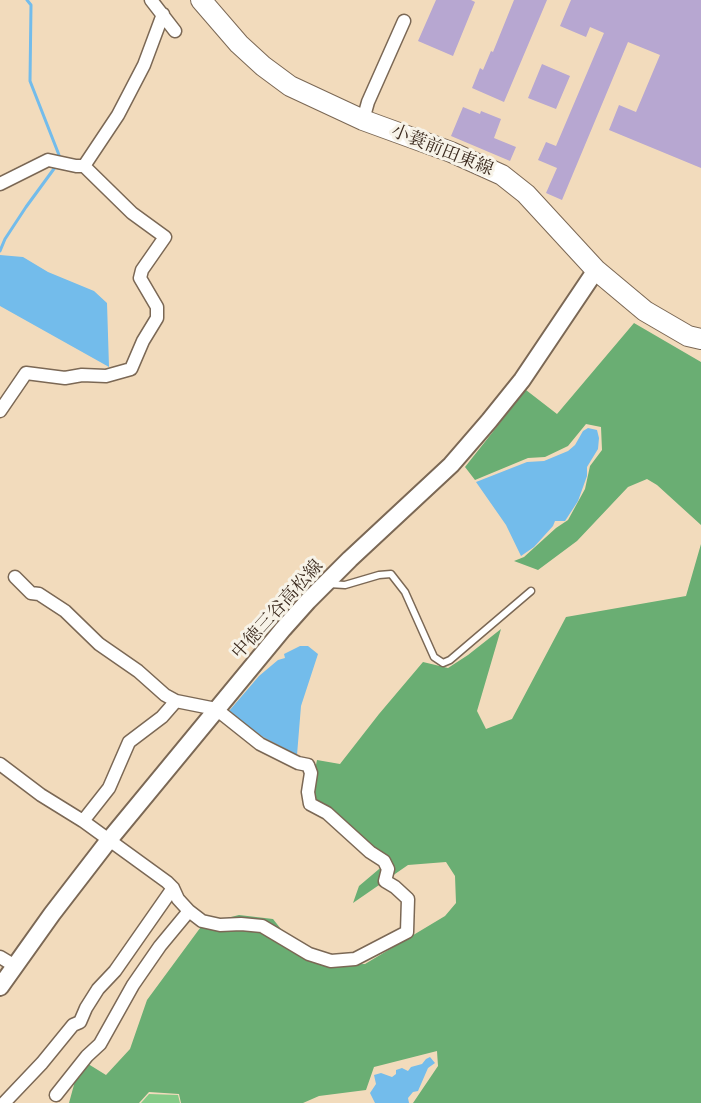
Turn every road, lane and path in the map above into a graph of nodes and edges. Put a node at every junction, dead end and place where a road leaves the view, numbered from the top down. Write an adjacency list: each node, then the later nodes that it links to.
1 (151, 0): 3 (street)
2 (201, 0): 6 (main road, 小蓑前田東線)
3 (163, 14): 5 (street); 7 (street)
4 (404, 21): 6 (street)
5 (175, 31)
6 (363, 120): 9 (main road, 小蓑前田東線)
7 (84, 166): 8 (street); 11 (street)
8 (0, 184)
9 (596, 270): 10 (main road, 小蓑前田東線); 13 (main road, 中徳三谷高松線)
10 (701, 339)
11 (0, 411)
12 (15, 577): 15 (street)
13 (326, 584): 14 (lane); 16 (main road, 中徳三谷高松線)
14 (531, 591)
15 (176, 701): 16 (street); 18 (street)
16 (216, 709): 19 (main road, 中徳三谷高松線); 21 (street)
17 (0, 764): 18 (street)
18 (83, 821): 19 (street)
19 (109, 840): 20 (street); 23 (main road, 中徳三谷高松線)
20 (173, 888): 21 (street); 26 (street)
21 (189, 911): 25 (street)
22 (0, 957): 23 (street)
23 (15, 966): 24 (main road, 中徳三谷高松線)
24 (0, 987)
25 (56, 1095)
26 (4, 1103)

